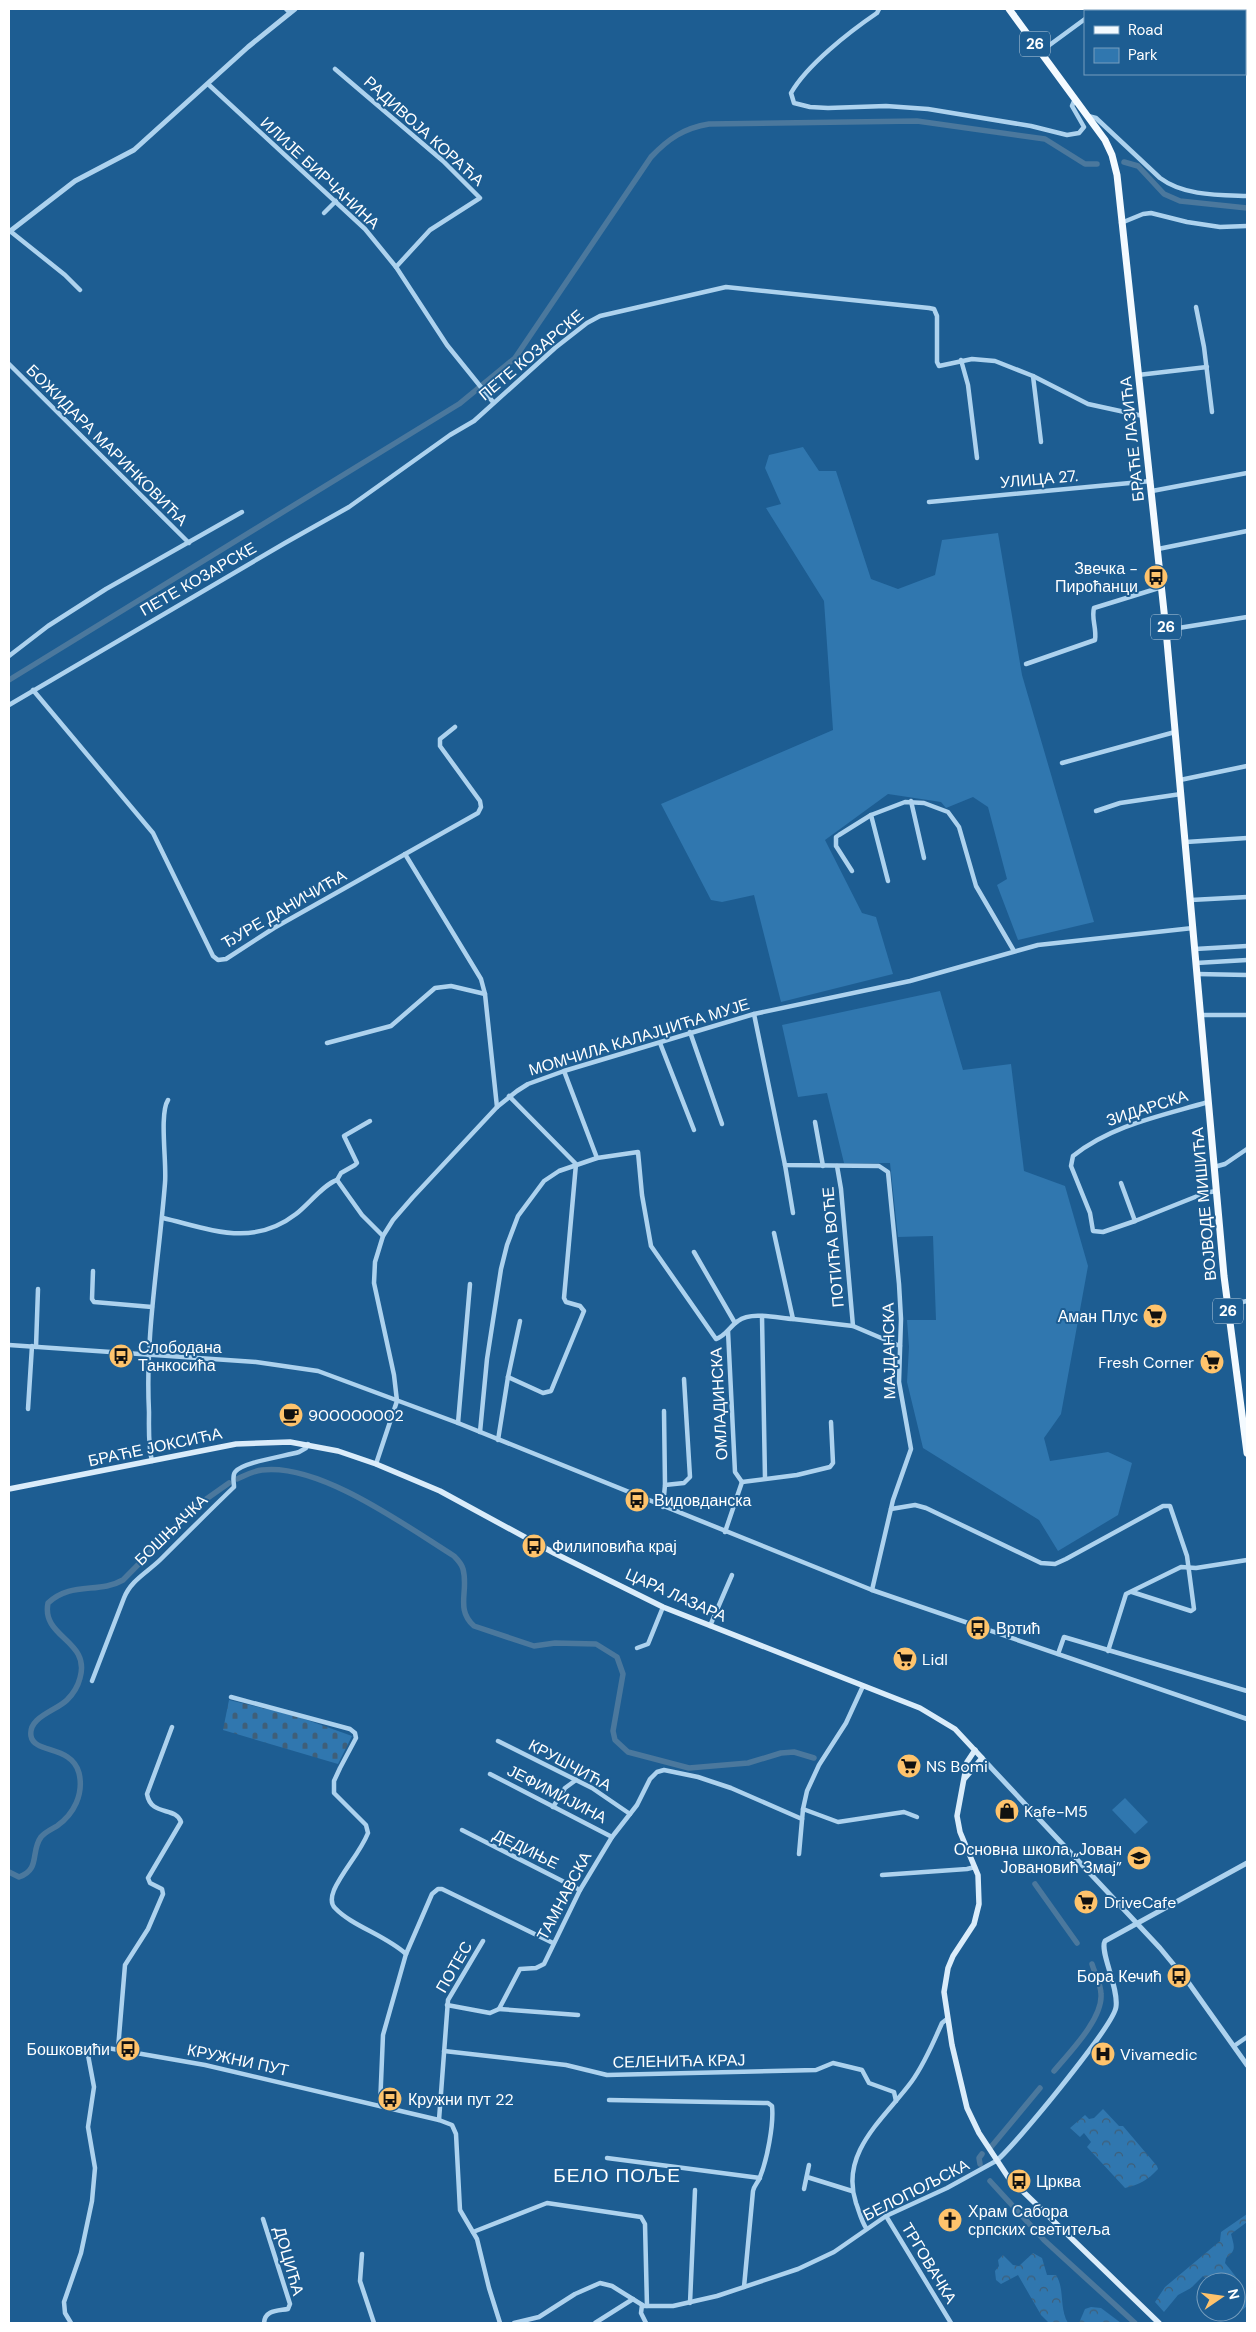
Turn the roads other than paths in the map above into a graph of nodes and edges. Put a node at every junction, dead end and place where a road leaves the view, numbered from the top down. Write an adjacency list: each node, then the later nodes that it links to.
1 (295, 9): 4 (street)
2 (879, 9): 9 (street)
3 (1009, 9): 6 (main road, БРАЋЕ ЛАЗИЋА / 26)
4 (288, 11): 8 (street)
5 (1084, 20): 6 (street)
6 (1040, 52): 9 (main road, БРАЋЕ ЛАЗИЋА / 26)
7 (335, 69): 17 (street, РАДИВОЈА КОРАЋА)
8 (208, 84): 12 (street, ИЛИЈЕ БИРЧАНИНА); 16 (street)
9 (1075, 99): 10 (main road, БРАЋЕ ЛАЗИЋА / 26)
10 (1088, 116): 11 (street); 14 (main road, БРАЋЕ ЛАЗИЋА / 26)
11 (1247, 196)
12 (336, 201): 13 (street); 17 (street, ИЛИЈЕ БИРЧАНИНА)
13 (324, 213)
14 (1121, 224): 15 (street); 23 (main road, БРАЋЕ ЛАЗИЋА / 26)
15 (1247, 226)
16 (9, 232): 18 (street)
17 (396, 267): 25 (street, ИЛИЈЕ БИРЧАНИНА)
18 (80, 290)
19 (1196, 307): 22 (street)
20 (961, 360): 24 (street, ПЕТЕ КОЗАРСКЕ); 25 (street, ПЕТЕ КОЗАРСКЕ); 29 (street)
21 (9, 364): 36 (street, БОЖИДАРА МАРИНКОВИЋА)
22 (1207, 367): 23 (street); 26 (street)
23 (1138, 375): 27 (main road, БРАЋЕ ЛАЗИЋА / 26)
24 (1033, 376): 27 (street, ПЕТЕ КОЗАРСКЕ); 28 (street)
25 (493, 402): 43 (street, ПЕТЕ КОЗАРСКЕ)
26 (1212, 412)
27 (1144, 416): 31 (main road, БРАЋЕ ЛАЗИЋА / 26)
28 (1041, 442)
29 (976, 458)
30 (1247, 473): 32 (street)
31 (1150, 481): 32 (main road, БРАЋЕ ЛАЗИЋА / 26); 33 (street, УЛИЦА 27.)
32 (1152, 491): 37 (main road, БРАЋЕ ЛАЗИЋА / 26)
33 (929, 502)
34 (242, 512): 36 (street)
35 (1247, 531): 37 (street)
36 (189, 543): 41 (street)
37 (1158, 549): 38 (main road, БРАЋЕ ЛАЗИЋА / 26)
38 (1162, 587): 40 (main road, БРАЋЕ ЛАЗИЋА / 26); 42 (street)
39 (1247, 617): 40 (street)
40 (1166, 630): 46 (main road, БРАЋЕ ЛАЗИЋА / 26)
41 (9, 656)
42 (1026, 664)
43 (33, 690): 44 (street, ПЕТЕ КОЗАРСКЕ); 56 (street, ЂУРЕ ДАНИЧИЋА)
44 (9, 706)
45 (455, 727): 56 (street, ЂУРЕ ДАНИЧИЋА)
46 (1176, 732): 47 (street); 49 (main road, БРАЋЕ ЛАЗИЋА / 26)
47 (1062, 763)
48 (1247, 766): 49 (street)
49 (1180, 780): 50 (main road, БРАЋЕ ЛАЗИЋА / 26)
50 (1181, 794): 52 (street); 55 (main road, БРАЋЕ ЛАЗИЋА / 26)
51 (911, 801): 53 (street); 57 (street); 65 (street)
52 (1096, 811)
53 (871, 815): 58 (street); 59 (street)
54 (1247, 838): 55 (street)
55 (1186, 842): 61 (main road, БРАЋЕ ЛАЗИЋА / 26)
56 (405, 854): 70 (street)
57 (924, 858)
58 (852, 871)
59 (888, 881)
60 (1247, 897): 61 (street)
61 (1190, 900): 62 (main road, 26)
62 (1193, 928): 64 (main road, 26); 65 (street, МОМЧИЛА КАЛАЈЏИЋА МУЈЕ)
63 (1247, 946): 64 (street)
64 (1195, 950): 67 (main road, 26)
65 (1014, 951): 71 (street, МОМЧИЛА КАЛАЈЏИЋА МУЈЕ)
66 (1247, 960): 67 (street)
67 (1196, 963): 68 (main road, 26)
68 (1197, 974): 69 (street); 72 (main road, 26)
69 (1247, 975)
70 (485, 994): 75 (street); 81 (street)
71 (754, 1014): 74 (street, МОМЧИЛА КАЛАЈЏИЋА МУЈЕ); 89 (street)
72 (1200, 1015): 73 (street); 80 (main road, 26)
73 (1247, 1015)
74 (690, 1032): 76 (street, МОМЧИЛА КАЛАЈЏИЋА МУЈЕ); 84 (street)
75 (327, 1043)
76 (660, 1043): 77 (street, МОМЧИЛА КАЛАЈЏИЋА МУЈЕ); 85 (street)
77 (564, 1071): 78 (street, МОМЧИЛА КАЛАЈЏИЋА МУЈЕ); 87 (street)
78 (509, 1096): 81 (street, МОМЧИЛА КАЛАЈЏИЋА МУЈЕ); 88 (street)
79 (168, 1100): 97 (street)
80 (1208, 1102): 92 (main road, ВОЈВОДЕ МИШИЋА / 26); 98 (street, ЗИДАРСКА)
81 (497, 1107): 100 (street, МОМЧИЛА КАЛАЈЏИЋА МУЈЕ)
82 (370, 1121): 93 (street)
83 (815, 1122): 90 (street)
84 (722, 1124)
85 (694, 1130)
86 (1247, 1149): 92 (street)
87 (597, 1158): 88 (street, ОМЛАДИНСКА); 113 (street, ОМЛАДИНСКА)
88 (576, 1164): 118 (street); 125 (street, ОМЛАДИНСКА)
89 (785, 1165): 90 (street, МАЈДАНСКА); 96 (street)
90 (823, 1166): 91 (street, МАЈДАНСКА)
91 (837, 1166): 112 (street, ПОТИЋА ВОЋЕ); 115 (street, МАЈДАНСКА)
92 (1214, 1167): 95 (main road, ВОЈВОДЕ МИШИЋА / 26)
93 (338, 1180): 97 (street); 100 (street)
94 (1121, 1183): 98 (street)
95 (1216, 1191): 98 (street); 106 (main road, ВОЈВОДЕ МИШИЋА / 26)
96 (793, 1213)
97 (163, 1218): 107 (street)
98 (1135, 1221)
99 (774, 1233): 109 (street)
100 (383, 1236): 120 (street, МОМЧИЛА КАЛАЈЏИЋА МУЈЕ)
101 (694, 1252): 111 (street)
102 (93, 1271): 107 (street)
103 (470, 1284): 124 (street)
104 (38, 1290): 116 (street)
105 (1247, 1302): 106 (street)
106 (1228, 1305): 128 (main road, ВОЈВОДЕ МИШИЋА / 26)
107 (152, 1307): 117 (street)
108 (762, 1317): 109 (street, ПОТИЋА ВОЋЕ); 111 (street); 131 (street)
109 (793, 1319): 112 (street, ПОТИЋА ВОЋЕ)
110 (520, 1321): 118 (street)
111 (735, 1323): 113 (street, ОМЛАДИНСКА)
112 (853, 1326): 115 (street, ПОТИЋА ВОЋЕ)
113 (728, 1331): 132 (street, ОМЛАДИНСКА)
114 (9, 1345): 116 (street)
115 (900, 1346): 136 (street, МАЈДАНСКА)
116 (34, 1347): 117 (street); 121 (street)
117 (148, 1355): 120 (street); 129 (street)
118 (508, 1376): 126 (street)
119 (684, 1379): 133 (street)
120 (397, 1402): 124 (street); 130 (street, МОМЧИЛА КАЛАЈЏИЋА МУЈЕ)
121 (28, 1410)
122 (664, 1411): 133 (street)
123 (831, 1422): 131 (street)
124 (458, 1423): 125 (street)
125 (480, 1432): 126 (street)
126 (498, 1440): 135 (street)
127 (308, 1444): 129 (main road, БРАЋЕ ЈОКСИЋА); 130 (main road, БРАЋЕ ЈОКСИЋА); 148 (street, БОШЊАЧКА)
128 (1247, 1453)
129 (152, 1461): 134 (main road, БРАЋЕ ЈОКСИЋА)
130 (376, 1464): 143 (main road, ЦАРА ЛАЗАРА)
131 (765, 1478): 132 (street)
132 (742, 1482): 137 (street, ОМЛАДИНСКА)
133 (665, 1485): 135 (street)
134 (9, 1489)
135 (663, 1507): 137 (street)
136 (891, 1509): 139 (street); 141 (street, МАЈДАНСКА)
137 (725, 1532): 141 (street)
138 (1247, 1560): 139 (street)
139 (1189, 1567): 142 (street); 142 (street)
140 (732, 1575): 144 (street)
141 (872, 1590): 147 (street)
142 (1132, 1592): 146 (street)
143 (663, 1607): 144 (main road, ЦАРА ЛАЗАРА); 145 (street)
144 (710, 1626): 149 (main road, ЦАРА ЛАЗАРА)
145 (637, 1648)
146 (1108, 1651): 147 (street); 150 (street)
147 (1058, 1654): 152 (street)
148 (92, 1681)
149 (863, 1686): 155 (main road, ЦАРА ЛАЗАРА); 161 (street)
150 (1247, 1691)
151 (231, 1698): 175 (street)
152 (1247, 1719)
153 (172, 1727): 182 (street)
154 (498, 1741): 159 (street, КРУШЧИЋА)
155 (975, 1750): 156 (main road, ЦАРА ЛАЗАРА); 158 (main road)
156 (982, 1758): 158 (main road); 172 (street, ЦАРА ЛАЗАРА)
157 (490, 1774): 160 (street, ЈЕФИМИЈИНА)
158 (965, 1778): 169 (main road)
159 (576, 1780): 160 (street); 162 (street, КРУШЧИЋА)
160 (553, 1807): 166 (street, ЈЕФИМИЈИНА)
161 (803, 1809): 163 (street); 164 (street)
162 (630, 1814): 164 (street, ТАМНАВСКА); 166 (street, ТАМНАВСКА)
163 (917, 1817)
164 (802, 1819): 167 (street)
165 (462, 1830): 171 (street, ДЕДИЊЕ)
166 (612, 1837): 171 (street, ТАМНАВСКА)
167 (799, 1854)
168 (1247, 1863): 172 (street)
169 (975, 1866): 170 (street); 179 (main road)
170 (882, 1875)
171 (580, 1890): 174 (street, ТАМНАВСКА)
172 (1138, 1924): 181 (street, ЦАРА ЛАЗАРА); 190 (street, БЕЛОПОЉСКА)
173 (483, 1940): 176 (street, ПОТЕС)
174 (553, 1943): 175 (street); 177 (street, ТАМНАВСКА)
175 (406, 1954): 187 (street)
176 (447, 2005): 177 (street); 183 (street)
177 (499, 2009): 178 (street)
178 (578, 2015)
179 (947, 2019): 186 (street); 190 (main road)
180 (1247, 2037): 181 (street)
181 (1234, 2046): 184 (street, ЦАРА ЛАЗАРА)
182 (118, 2049): 187 (street, КРУЖНИ ПУТ); 206 (street, КРУЖНИ ПУТ)
183 (444, 2052): 186 (street, СЕЛЕНИЋА КРАЈ); 188 (street)
184 (1247, 2065)
185 (609, 2100): 193 (street)
186 (896, 2101): 196 (street)
187 (380, 2106): 188 (street, КРУЖНИ ПУТ)
188 (439, 2120): 200 (street, КРУЖНИ ПУТ)
189 (607, 2158): 193 (street)
190 (996, 2161): 197 (street, БЕЛОПОЉСКА); 214 (main road)
191 (809, 2165): 192 (street)
192 (807, 2177): 194 (street); 196 (street)
193 (760, 2178): 202 (street)
194 (804, 2189)
195 (694, 2190): 204 (street)
196 (852, 2191): 199 (street)
197 (886, 2216): 199 (street, БЕЛОПОЉСКА); 213 (street, ТРГОВАЧКА)
198 (263, 2219): 207 (street, ДОЦИЋА)
199 (866, 2228): 202 (street, БЕЛОПОЉСКА)
200 (473, 2232): 205 (street); 209 (street, КРУЖНИ ПУТ)
201 (362, 2254): 208 (street)
202 (744, 2287): 204 (street, БЕЛОПОЉСКА)
203 (633, 2299): 205 (street); 210 (street); 211 (street)
204 (690, 2303): 205 (street, БЕЛОПОЉСКА)
205 (644, 2306): 212 (street)
206 (71, 2323)
207 (264, 2323)
208 (374, 2323)
209 (500, 2323)
210 (514, 2323)
211 (595, 2323)
212 (646, 2323)
213 (951, 2323)
214 (1159, 2323)

